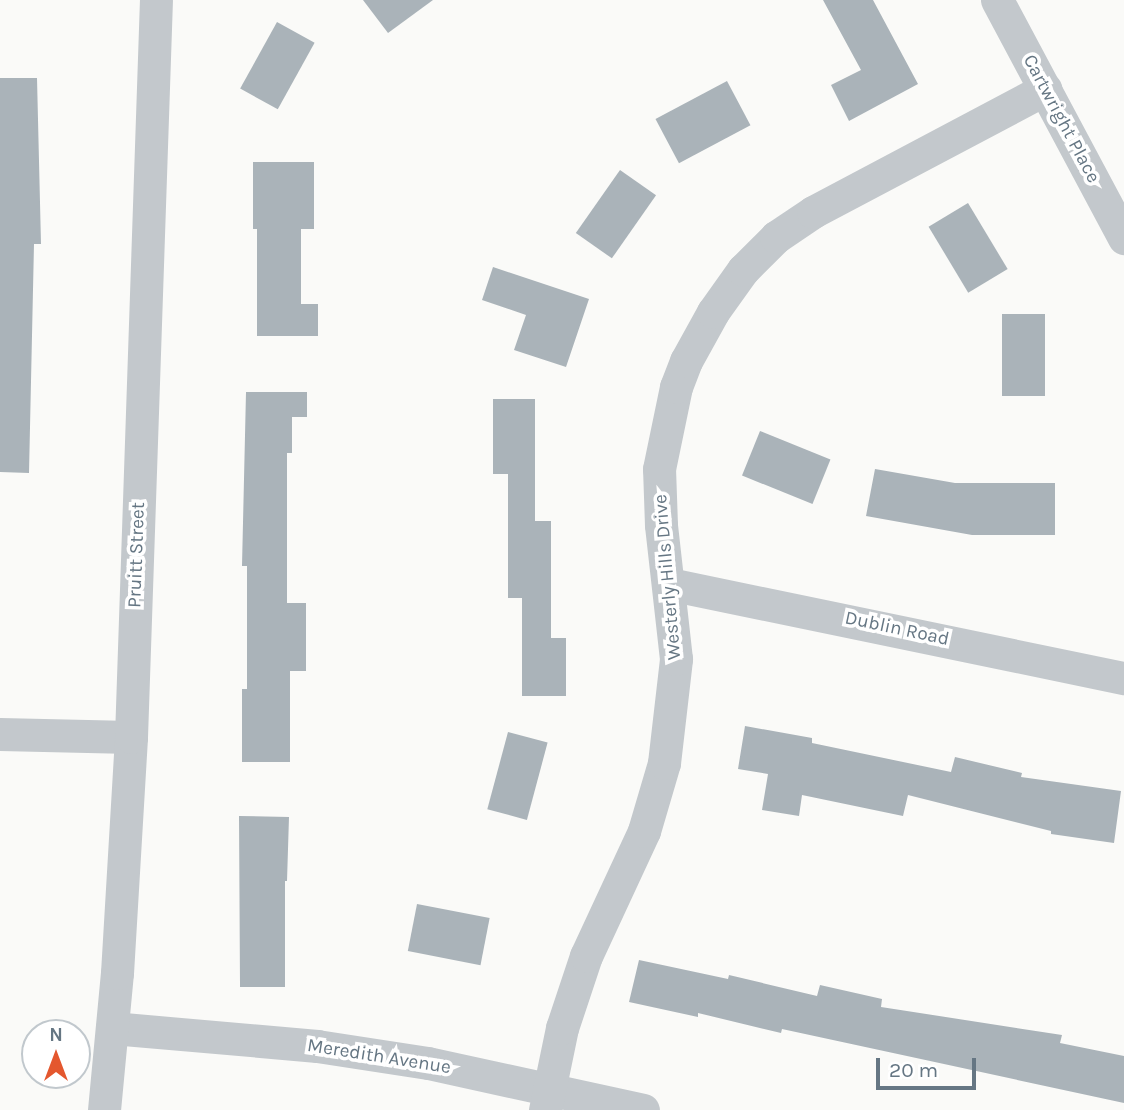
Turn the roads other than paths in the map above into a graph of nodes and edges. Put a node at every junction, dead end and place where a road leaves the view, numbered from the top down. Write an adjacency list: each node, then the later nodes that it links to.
1 (156, 0): 8 (street, Pruitt Street)
2 (997, 0): 3 (street, Cartwright Place)
3 (1045, 89): 4 (street, Cartwright Place); 5 (street, Westerly Hills Drive)
4 (1124, 238)
5 (669, 584): 6 (street, Dublin Road); 10 (street, Westerly Hills Drive)
6 (1122, 667)
7 (0, 734): 8 (street)
8 (131, 737): 9 (street, Pruitt Street)
9 (112, 1028): 10 (street, Meredith Avenue); 11 (street, Pruitt Street)
10 (547, 1100): 12 (street, Meredith Avenue)
11 (104, 1110)
12 (643, 1110)

